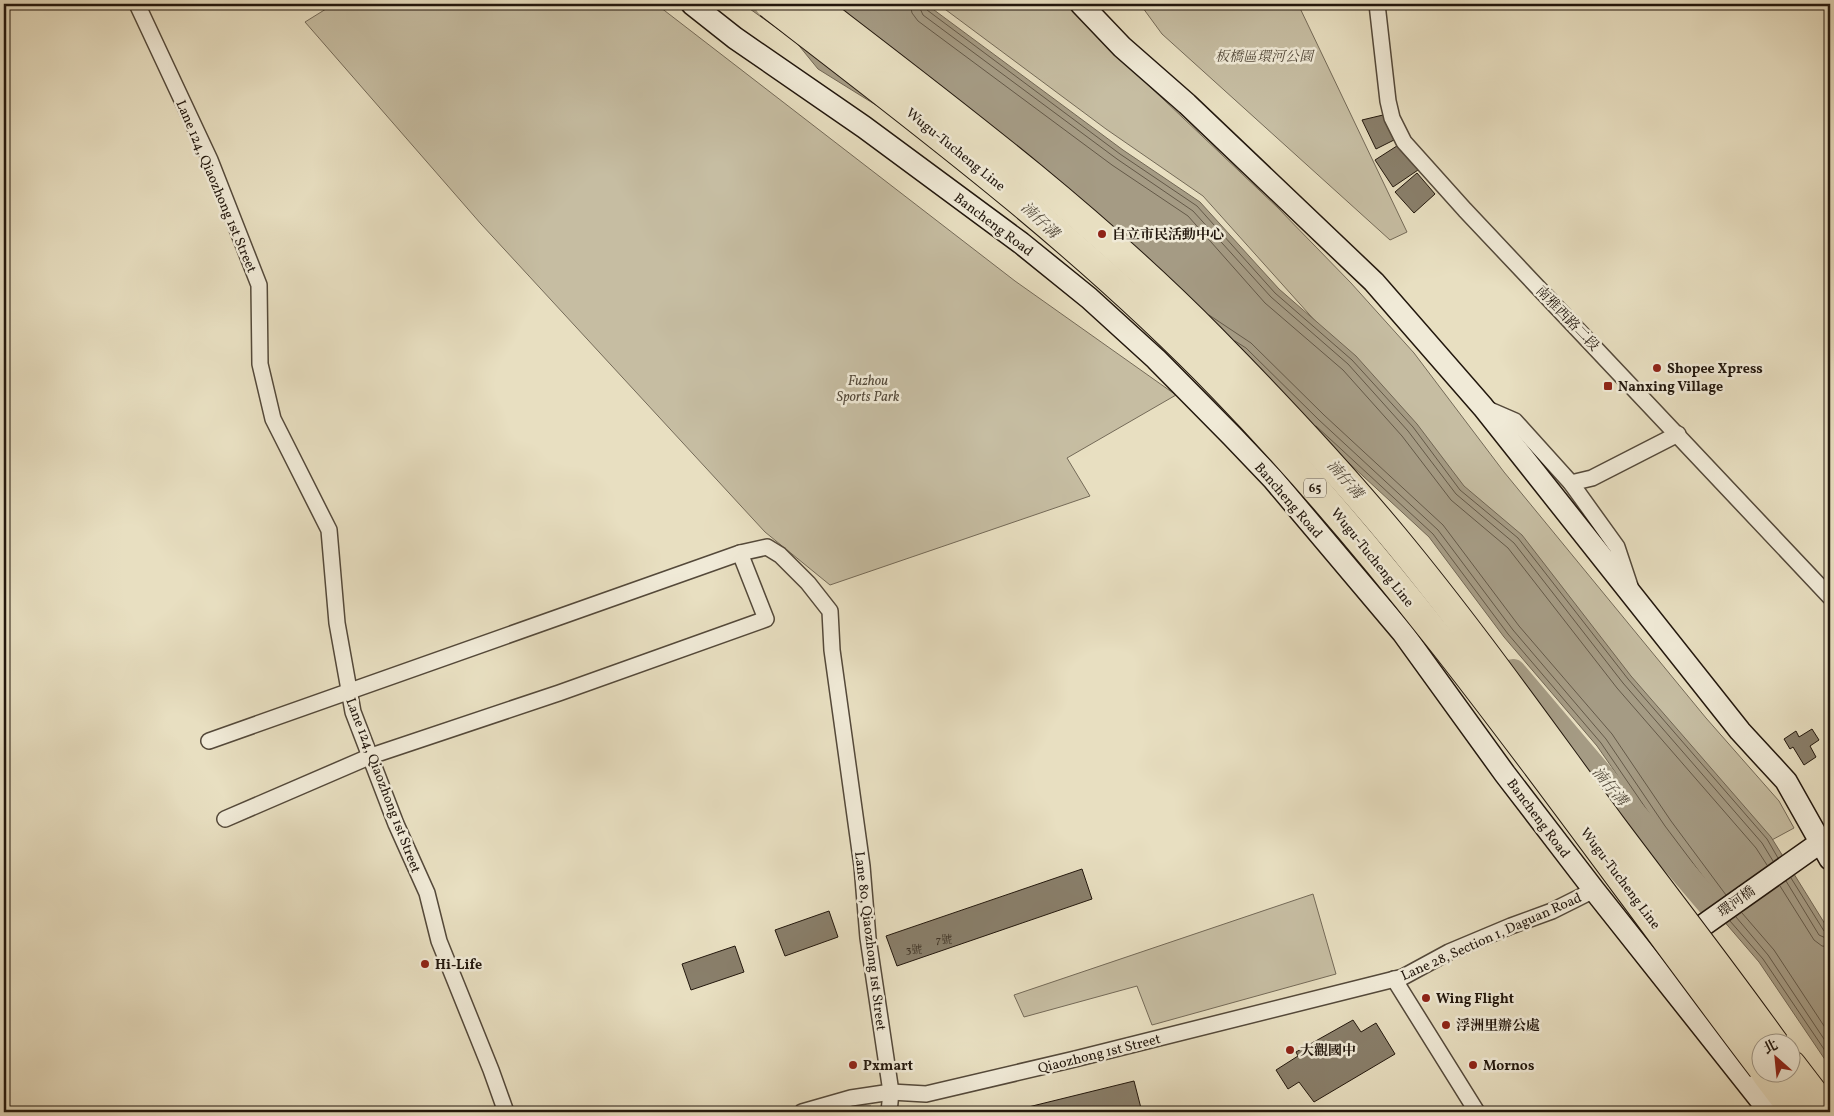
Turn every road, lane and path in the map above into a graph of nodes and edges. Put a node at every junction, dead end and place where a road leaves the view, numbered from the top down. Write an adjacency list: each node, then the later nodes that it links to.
1 (137, 4): 13 (street, Lane 124, Qiaozhong 1st Street)
2 (692, 4): 18 (street, Bancheng Road)
3 (769, 4): 22 (highway, Wugu-Tucheng Line / 65, bridge)
4 (812, 4): 21 (highway, Wugu-Tucheng Line / 65, bridge)
5 (1081, 4): 7 (street)
6 (1377, 4): 8 (street, 南雅西路二段)
7 (1484, 407): 9 (street); 12 (street)
8 (1678, 434): 9 (street); 11 (street, 南雅西路二段)
9 (1571, 483): 12 (street)
10 (740, 553): 13 (street, Lane 80, Qiaozhong 1st Street); 15 (street); 25 (street, Lane 80, Qiaozhong 1st Street)
11 (1830, 597)
12 (1634, 599): 17 (street)
13 (348, 691): 14 (street, Lane 80, Qiaozhong 1st Street); 15 (street, Lane 124, Qiaozhong 1st Street)
14 (209, 741)
15 (370, 756): 16 (street); 26 (street, Lane 124, Qiaozhong 1st Street)
16 (225, 819)
17 (1826, 851): 19 (street, 環河橋, bridge)
18 (1594, 890): 19 (street, Bancheng Road); 20 (street, Lane 28, Section 1, Daguan Road)
19 (1652, 961): 30 (street, Bancheng Road)
20 (1394, 979): 25 (street, Qiaozhong 1st Street); 29 (street, Lane 28, Section 1, Daguan Road)
21 (1768, 1034)
22 (1752, 1054)
23 (1802, 1078): 32 (highway)
24 (1774, 1084): 31 (highway)
25 (891, 1092): 27 (street, Qiaozhong 1st Street); 28 (street, Lane 80, Qiaozhong 1st Street)
26 (506, 1112)
27 (802, 1112)
28 (889, 1112)
29 (1477, 1112)
30 (1770, 1112)
31 (1795, 1112)
32 (1828, 1112)

